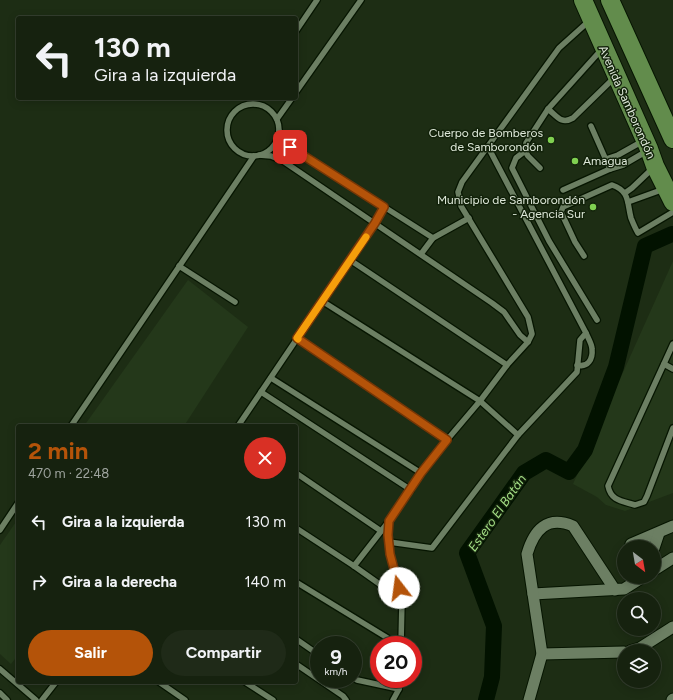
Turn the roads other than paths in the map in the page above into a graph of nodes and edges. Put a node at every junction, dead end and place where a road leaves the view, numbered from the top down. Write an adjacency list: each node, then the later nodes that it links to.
1 (316, 0): 6 (lane)
2 (361, 0): 9 (lane)
3 (583, 0): 5 (highway, Avenida Samborondón)
4 (610, 0): 7 (highway)
5 (591, 19): 8 (highway, Avenida Samborondón); 18 (lane)
6 (298, 28)
7 (630, 45): 8 (highway); 17 (highway)
8 (610, 62): 13 (lane); 13 (lane); 20 (highway, Avenida Samborondón)
9 (298, 89)
10 (251, 100): 12 (lane)
11 (291, 100): 14 (lane)
12 (247, 106): 14 (lane); 21 (lane)
13 (548, 108): 19 (lane)
14 (277, 119): 16 (lane)
15 (591, 126): 22 (lane)
16 (279, 131): 21 (lane); 29 (lane)
17 (673, 139)
18 (488, 147): 31 (lane); 41 (lane)
19 (525, 151): 23 (lane); 40 (lane)
20 (650, 152): 22 (lane); 24 (lane); 26 (lane); 27 (highway, Avenida Samborondón)
21 (257, 156): 32 (lane); 37 (lane)
22 (606, 159): 24 (lane)
23 (540, 168)
24 (610, 169): 25 (lane)
25 (563, 190)
26 (625, 193): 28 (lane); 35 (lane)
27 (669, 195): 28 (lane)
28 (628, 202): 30 (lane)
29 (384, 207): 32 (lane); 33 (lane)
30 (673, 212)
31 (469, 218): 33 (lane); 43 (lane)
32 (375, 223): 34 (lane); 36 (lane)
33 (433, 238): 34 (lane)
34 (421, 254): 43 (lane)
35 (584, 256)
36 (350, 260): 39 (lane); 45 (lane)
37 (179, 266): 38 (lane); 52 (lane)
38 (235, 302)
39 (322, 302): 42 (lane); 51 (lane)
40 (597, 320)
41 (586, 333): 47 (lane); 47 (lane)
42 (297, 338): 49 (lane); 56 (lane)
43 (528, 342): 45 (lane)
44 (673, 344): 46 (lane)
45 (507, 364): 51 (lane)
46 (664, 364): 48 (lane); 54 (lane)
47 (577, 365): 55 (lane)
48 (673, 369)
49 (270, 378): 50 (lane); 57 (lane)
50 (261, 392): 53 (lane); 59 (lane)
51 (480, 401): 55 (lane); 56 (lane)
52 (72, 424)
53 (239, 424)
54 (673, 428)
55 (518, 435): 69 (lane)
56 (447, 440): 57 (lane)
57 (421, 473): 59 (lane)
58 (298, 474): 65 (lane)
59 (410, 490): 61 (lane)
60 (16, 507): 64 (lane)
61 (389, 521): 65 (lane); 69 (lane)
62 (673, 526): 66 (street)
63 (298, 529): 71 (lane)
64 (0, 530)
65 (381, 530): 71 (lane)
66 (659, 533): 67 (street); 68 (street)
67 (642, 540)
68 (657, 540)
69 (389, 542): 77 (lane)
70 (673, 558): 72 (street)
71 (354, 566): 77 (lane)
72 (661, 566)
73 (298, 583): 79 (lane)
74 (632, 584): 75 (street)
75 (615, 590): 76 (street); 76 (street)
76 (533, 594): 85 (street)
77 (402, 600): 80 (lane)
78 (673, 627): 82 (street)
79 (385, 636)
80 (400, 636)
81 (298, 640): 83 (lane)
82 (646, 644)
83 (310, 648)
84 (617, 652): 85 (street)
85 (542, 654): 103 (street)
86 (298, 665): 101 (lane)
87 (0, 669): 89 (lane)
88 (362, 681): 94 (lane)
89 (16, 683)
90 (17, 684): 97 (lane)
91 (54, 684): 98 (lane)
92 (162, 684): 99 (lane)
93 (248, 684): 100 (lane)
94 (399, 689): 102 (lane)
95 (0, 693): 96 (lane)
96 (7, 700)
97 (36, 700)
98 (42, 700)
99 (186, 700)
100 (273, 700)
101 (346, 700)
102 (393, 700)
103 (529, 700)

